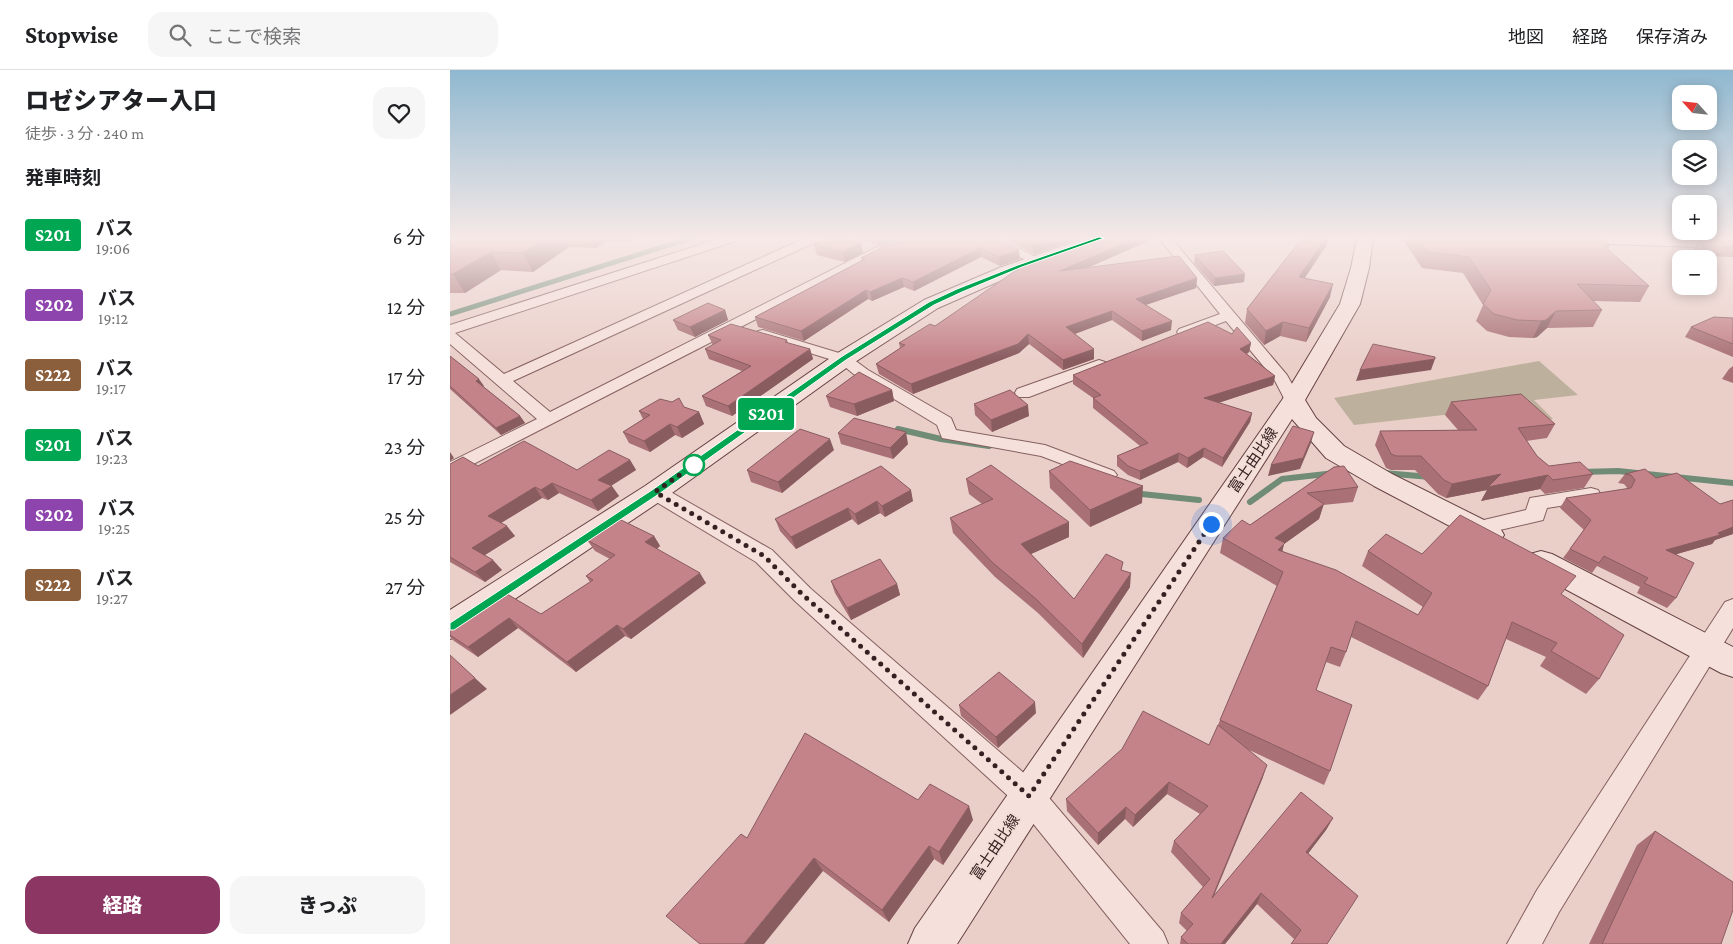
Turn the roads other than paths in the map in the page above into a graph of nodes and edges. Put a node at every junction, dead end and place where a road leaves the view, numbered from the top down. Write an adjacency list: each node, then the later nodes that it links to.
1 (607, 279): 9 (street)
2 (725, 279): 14 (street)
3 (825, 279): 8 (street)
4 (988, 279): 12 (street)
5 (1199, 279): 7 (street)
6 (1357, 279): 16 (street, 富士由比線)
7 (1230, 315): 11 (street); 16 (street)
8 (734, 326): 12 (street); 17 (street)
9 (450, 330)
10 (450, 336): 14 (street)
11 (1167, 339)
12 (844, 359): 19 (street); 20 (street)
13 (1113, 359): 15 (street)
14 (503, 380): 17 (street)
15 (1023, 394)
16 (1293, 400): 22 (street); 26 (street, 富士由比線)
17 (548, 419): 18 (street)
18 (450, 470)
19 (1123, 482)
20 (655, 492): 24 (street); 26 (street)
21 (1608, 492): 22 (street)
22 (1478, 528): 25 (street)
23 (1733, 608): 25 (street)
24 (453, 618)
25 (1720, 656): 29 (street)
26 (1029, 796): 27 (street, 富士由比線); 28 (street)
27 (931, 944)
28 (1152, 944)
29 (1524, 944)

